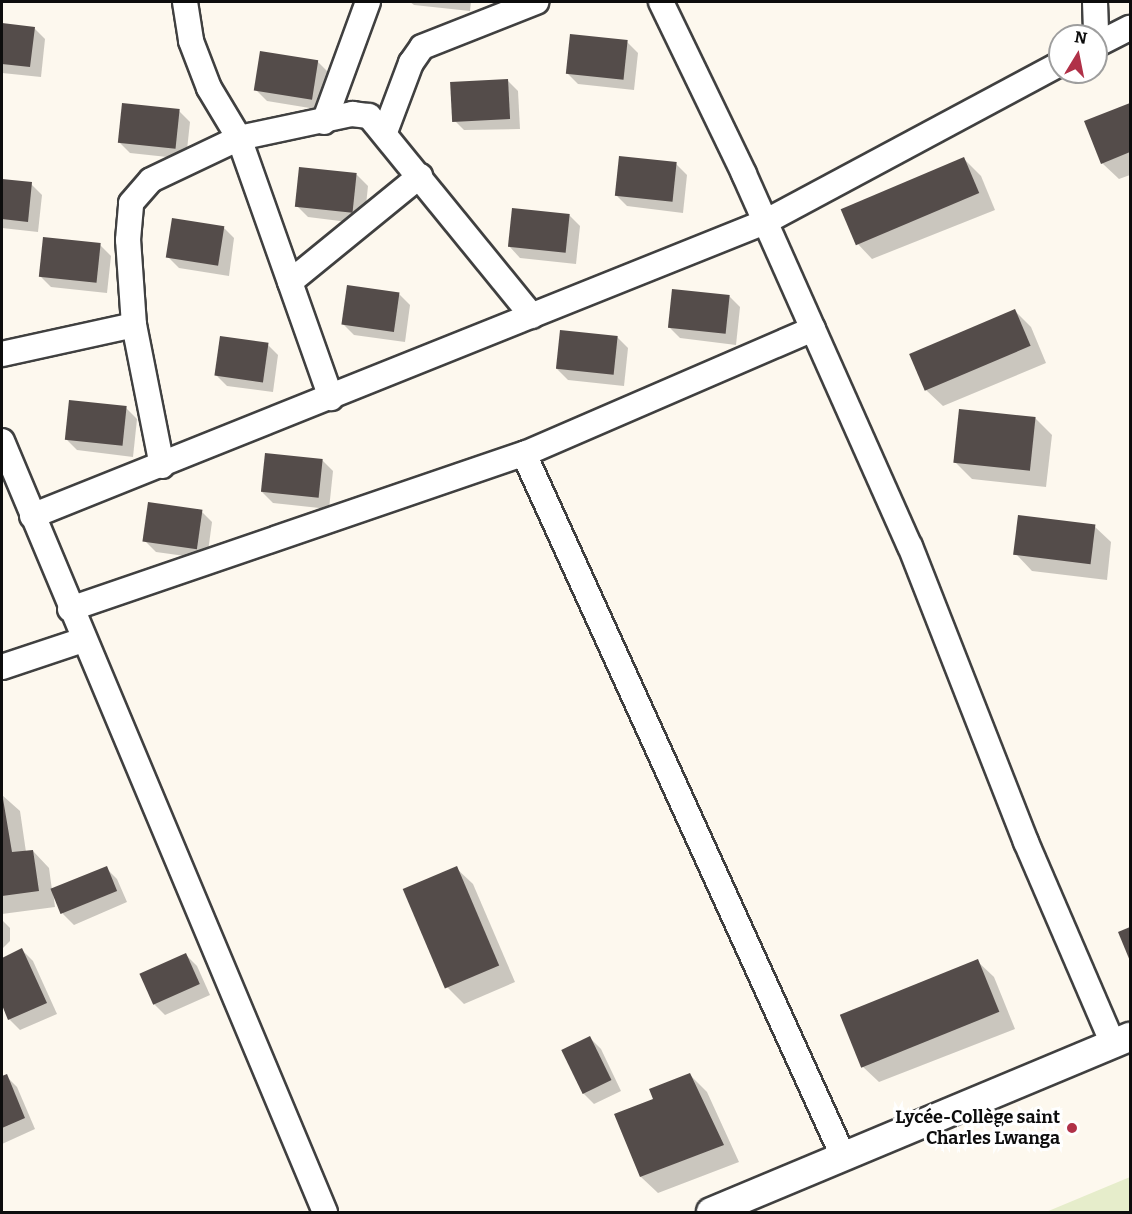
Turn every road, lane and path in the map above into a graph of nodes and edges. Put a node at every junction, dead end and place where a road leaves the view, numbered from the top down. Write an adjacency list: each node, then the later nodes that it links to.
1 (185, 2): 12 (street)
2 (368, 2): 10 (street)
3 (536, 2): 11 (street)
4 (662, 2): 14 (street)
5 (1095, 2): 6 (street)
6 (1096, 24)
7 (1131, 28): 8 (street)
8 (1108, 39)
9 (1048, 70): 14 (street)
10 (324, 122): 11 (street); 12 (street)
11 (385, 132): 13 (street)
12 (239, 138): 15 (street); 17 (street)
13 (420, 176): 15 (street); 16 (street)
14 (765, 222): 16 (street); 18 (street)
15 (290, 282): 20 (street)
16 (532, 316): 20 (street)
17 (134, 325): 19 (street); 23 (street)
18 (813, 329): 22 (street); 28 (street)
19 (2, 354)
20 (331, 398): 23 (street)
21 (2, 441): 24 (street)
22 (524, 454): 25 (street); 29 (street)
23 (162, 466): 24 (street)
24 (32, 516): 25 (street)
25 (70, 609): 26 (street)
26 (83, 640): 27 (street); 30 (street)
27 (2, 667)
28 (1122, 1040): 29 (street)
29 (844, 1158): 31 (street)
30 (326, 1212)
31 (711, 1212)

